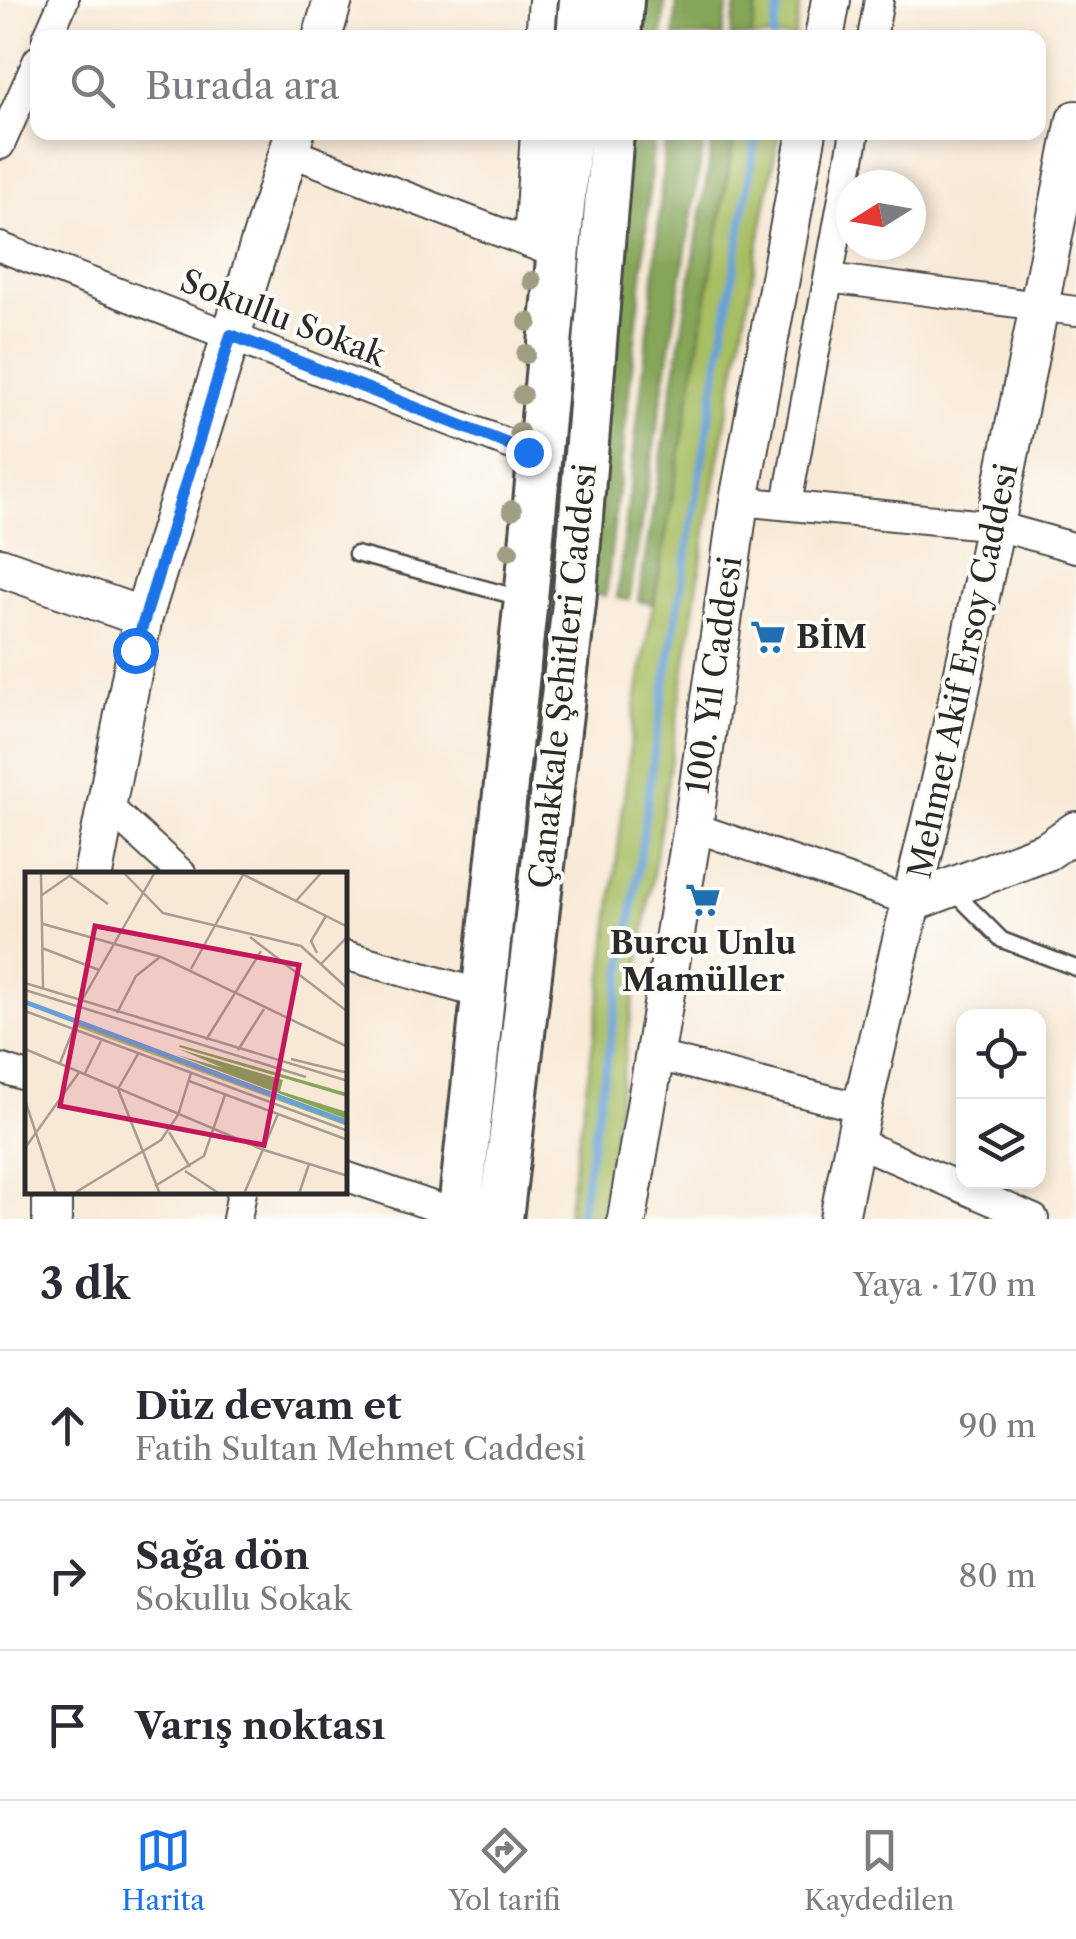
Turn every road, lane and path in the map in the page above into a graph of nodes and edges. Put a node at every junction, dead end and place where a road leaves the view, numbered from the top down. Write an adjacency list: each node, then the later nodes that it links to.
1 (64, 0): 8 (street)
2 (333, 0): 9 (street)
3 (543, 0): 10 (street)
4 (580, 0): 11 (main road)
5 (622, 0): 12 (main road)
6 (832, 0): 13 (street)
7 (879, 0): 14 (street)
8 (51, 30)
9 (324, 30)
10 (541, 30)
11 (578, 30)
12 (620, 30)
13 (826, 30)
14 (873, 30)
15 (30, 78): 23 (street)
16 (1076, 120): 27 (street, Mehmet Akif Ersoy Caddesi)
17 (535, 140): 25 (street, Çanakkale Şehitleri Caddesi)
18 (568, 140): 25 (main road, Çanakkale Şehitleri Caddesi)
19 (611, 140): 37 (main road, Çanakkale Şehitleri Caddesi)
20 (806, 140): 30 (street, 100. Yıl Caddesi)
21 (854, 140): 26 (street)
22 (292, 142): 25 (street); 28 (street)
23 (0, 145)
24 (0, 247): 28 (street, Sokullu Sokak)
25 (544, 249): 29 (main road, Çanakkale Şehitleri Caddesi)
26 (829, 278): 27 (street); 31 (street)
27 (1058, 308): 32 (street, Mehmet Akif Ersoy Caddesi)
28 (231, 335): 29 (street, Sokullu Sokak); 38 (street)
29 (540, 456): 36 (main road, Çanakkale Şehitleri Caddesi)
30 (738, 501): 31 (street); 40 (street, 100. Yıl Caddesi)
31 (787, 504): 32 (street)
32 (997, 526): 33 (street); 45 (street, Mehmet Akif Ersoy Caddesi)
33 (1076, 548)
34 (356, 554): 36 (lane)
35 (0, 566): 38 (street)
36 (526, 599): 37 (main road); 48 (main road, Çanakkale Şehitleri Caddesi)
37 (574, 604): 55 (main road, Çanakkale Şehitleri Caddesi)
38 (144, 616): 39 (street)
39 (104, 804): 42 (street); 43 (street)
40 (693, 827): 45 (street); 49 (street, 100. Yıl Caddesi)
41 (1076, 830): 44 (street)
42 (93, 872)
43 (180, 872)
44 (950, 888): 45 (street); 47 (lane)
45 (913, 902): 52 (street, Mehmet Akif Ersoy Caddesi)
46 (348, 956): 48 (street)
47 (1076, 968)
48 (485, 994): 55 (main road, Çanakkale Şehitleri Caddesi)
49 (657, 1056): 52 (street); 57 (street, 100. Yıl Caddesi)
50 (0, 1068): 51 (street)
51 (25, 1076)
52 (858, 1124): 58 (street, Mehmet Akif Ersoy Caddesi); 59 (street)
53 (348, 1177): 55 (street)
54 (242, 1194): 56 (street)
55 (473, 1218)
56 (238, 1219)
57 (627, 1219)
58 (839, 1219)
59 (1034, 1219)

